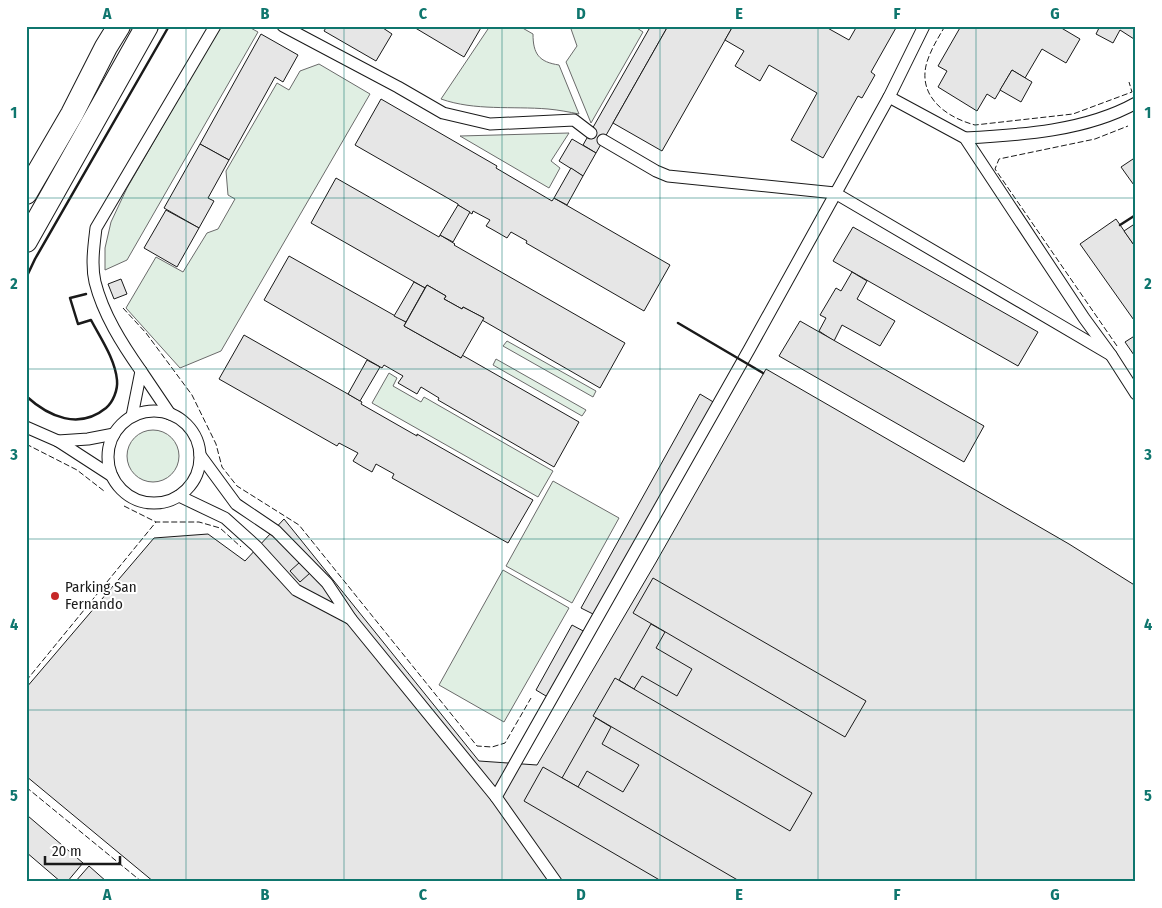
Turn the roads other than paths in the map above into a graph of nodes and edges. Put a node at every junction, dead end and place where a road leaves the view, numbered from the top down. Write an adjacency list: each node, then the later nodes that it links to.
1 (119, 26): 8 (street)
2 (147, 26): 15 (street)
3 (215, 26): 17 (lane)
4 (283, 26): 9 (lane)
5 (924, 26): 6 (lane)
6 (889, 96): 10 (lane); 13 (lane)
7 (1136, 103): 10 (lane)
8 (72, 114): 12 (street); 14 (street)
9 (591, 133)
10 (966, 138): 16 (lane)
11 (604, 140): 13 (lane)
12 (26, 193)
13 (835, 194): 16 (lane); 28 (lane)
14 (26, 217)
15 (26, 242)
16 (1111, 354): 18 (lane)
17 (141, 371): 19 (lane); 20 (lane)
18 (1136, 394)
19 (170, 414): 20 (lane); 24 (lane)
20 (132, 416): 22 (lane)
21 (26, 427): 23 (lane)
22 (114, 434): 23 (lane); 25 (lane)
23 (58, 441): 25 (lane)
24 (200, 455): 26 (lane); 27 (lane)
25 (112, 476): 26 (lane)
26 (180, 496): 27 (lane)
27 (351, 619): 28 (lane)
28 (496, 797): 29 (lane)
29 (556, 882)

